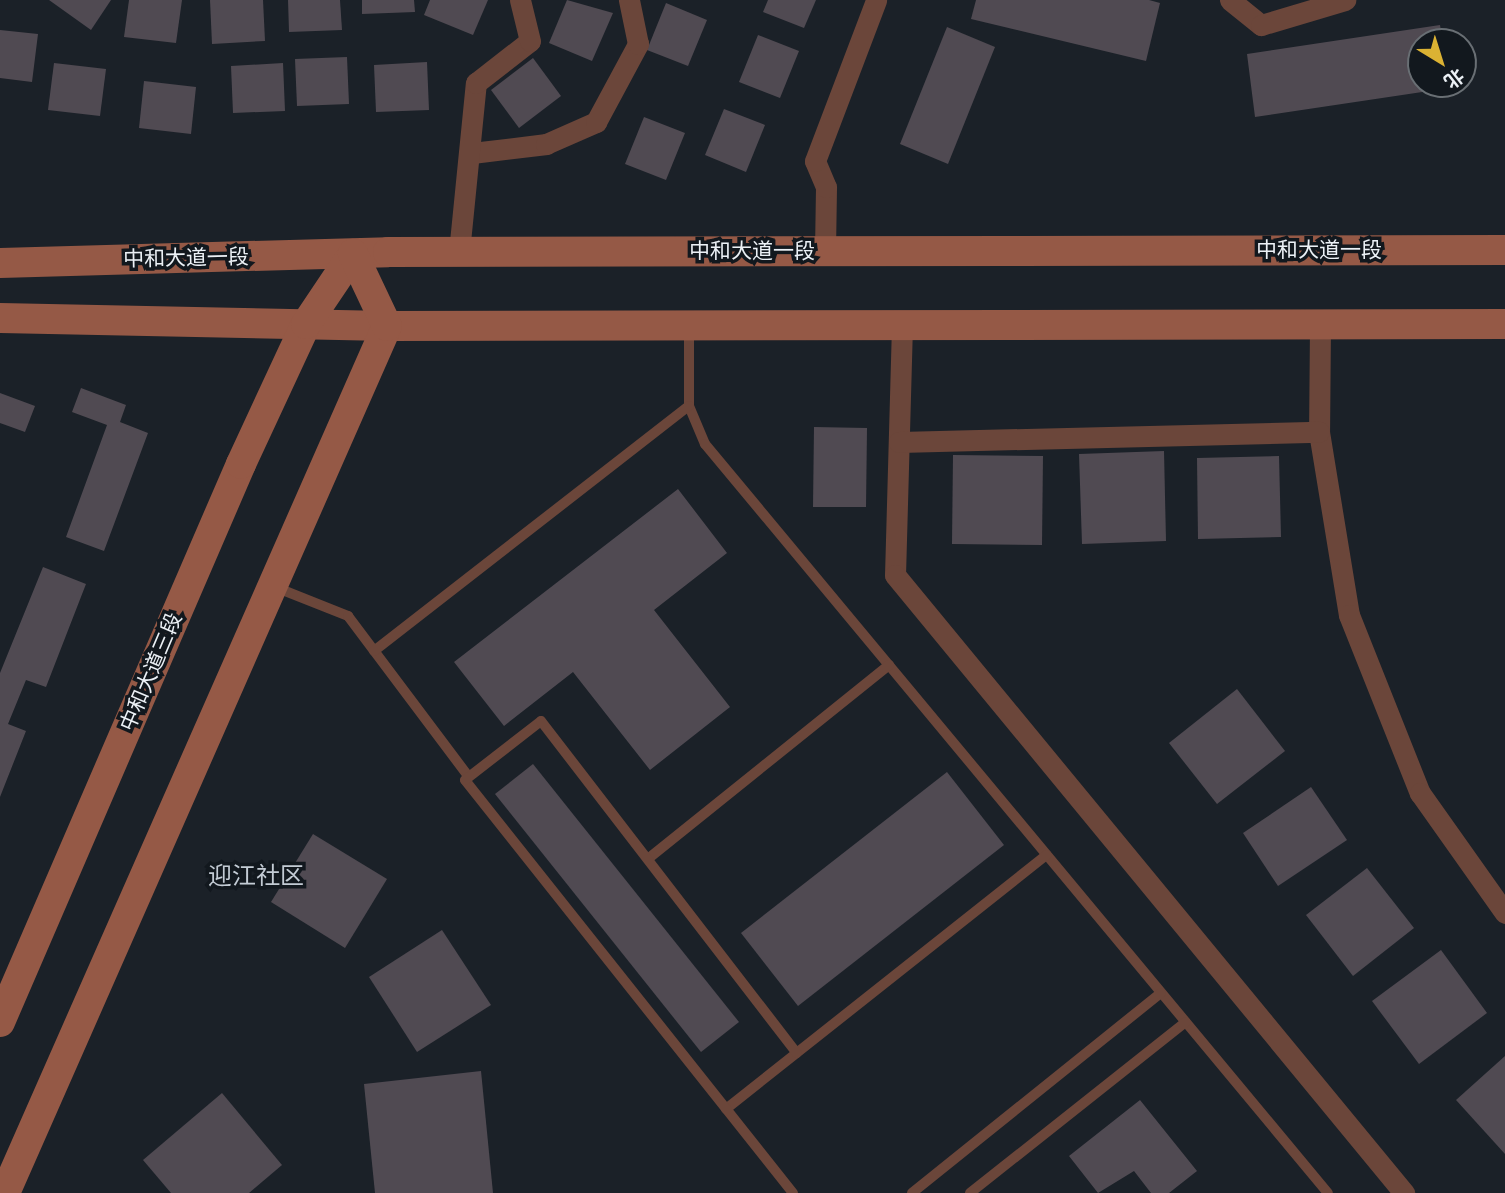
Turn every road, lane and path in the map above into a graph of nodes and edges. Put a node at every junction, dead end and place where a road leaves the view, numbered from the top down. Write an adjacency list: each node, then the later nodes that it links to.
1 (520, 0): 6 (street)
2 (629, 0): 6 (street)
3 (876, 0): 8 (street)
4 (1230, 0): 5 (street)
5 (1345, 0)
6 (472, 153): 9 (street)
7 (1505, 250): 8 (main road, 中和大道一段)
8 (825, 251): 9 (main road, 中和大道一段)
9 (459, 252): 10 (main road, 中和大道一段)
10 (354, 254): 11 (main road, 中和大道一段); 13 (main road, 中和大道三段); 16 (main road)
11 (0, 263)
12 (0, 318): 13 (main road)
13 (306, 324): 16 (main road); 30 (main road, 中和大道三段)
14 (1505, 324): 15 (main road)
15 (1321, 325): 18 (main road); 20 (street)
16 (387, 326): 17 (main road); 22 (main road)
17 (689, 326): 18 (main road); 19 (lane)
18 (902, 326): 21 (street)
19 (690, 406): 23 (lane); 24 (lane)
20 (1319, 432): 21 (street); 28 (street)
21 (899, 442): 39 (street)
22 (273, 586): 23 (lane); 34 (main road)
23 (374, 652): 25 (lane)
24 (888, 665): 26 (lane); 27 (lane)
25 (469, 777): 27 (lane); 33 (lane)
26 (1046, 855): 29 (lane); 32 (lane)
27 (649, 858): 32 (lane)
28 (1505, 913)
29 (1161, 993): 31 (lane); 36 (lane)
30 (0, 1022)
31 (1186, 1022): 37 (lane); 38 (lane)
32 (797, 1053): 33 (lane)
33 (726, 1109): 35 (lane)
34 (5, 1193)
35 (793, 1193)
36 (912, 1193)
37 (970, 1193)
38 (1328, 1193)
39 (1404, 1193)

